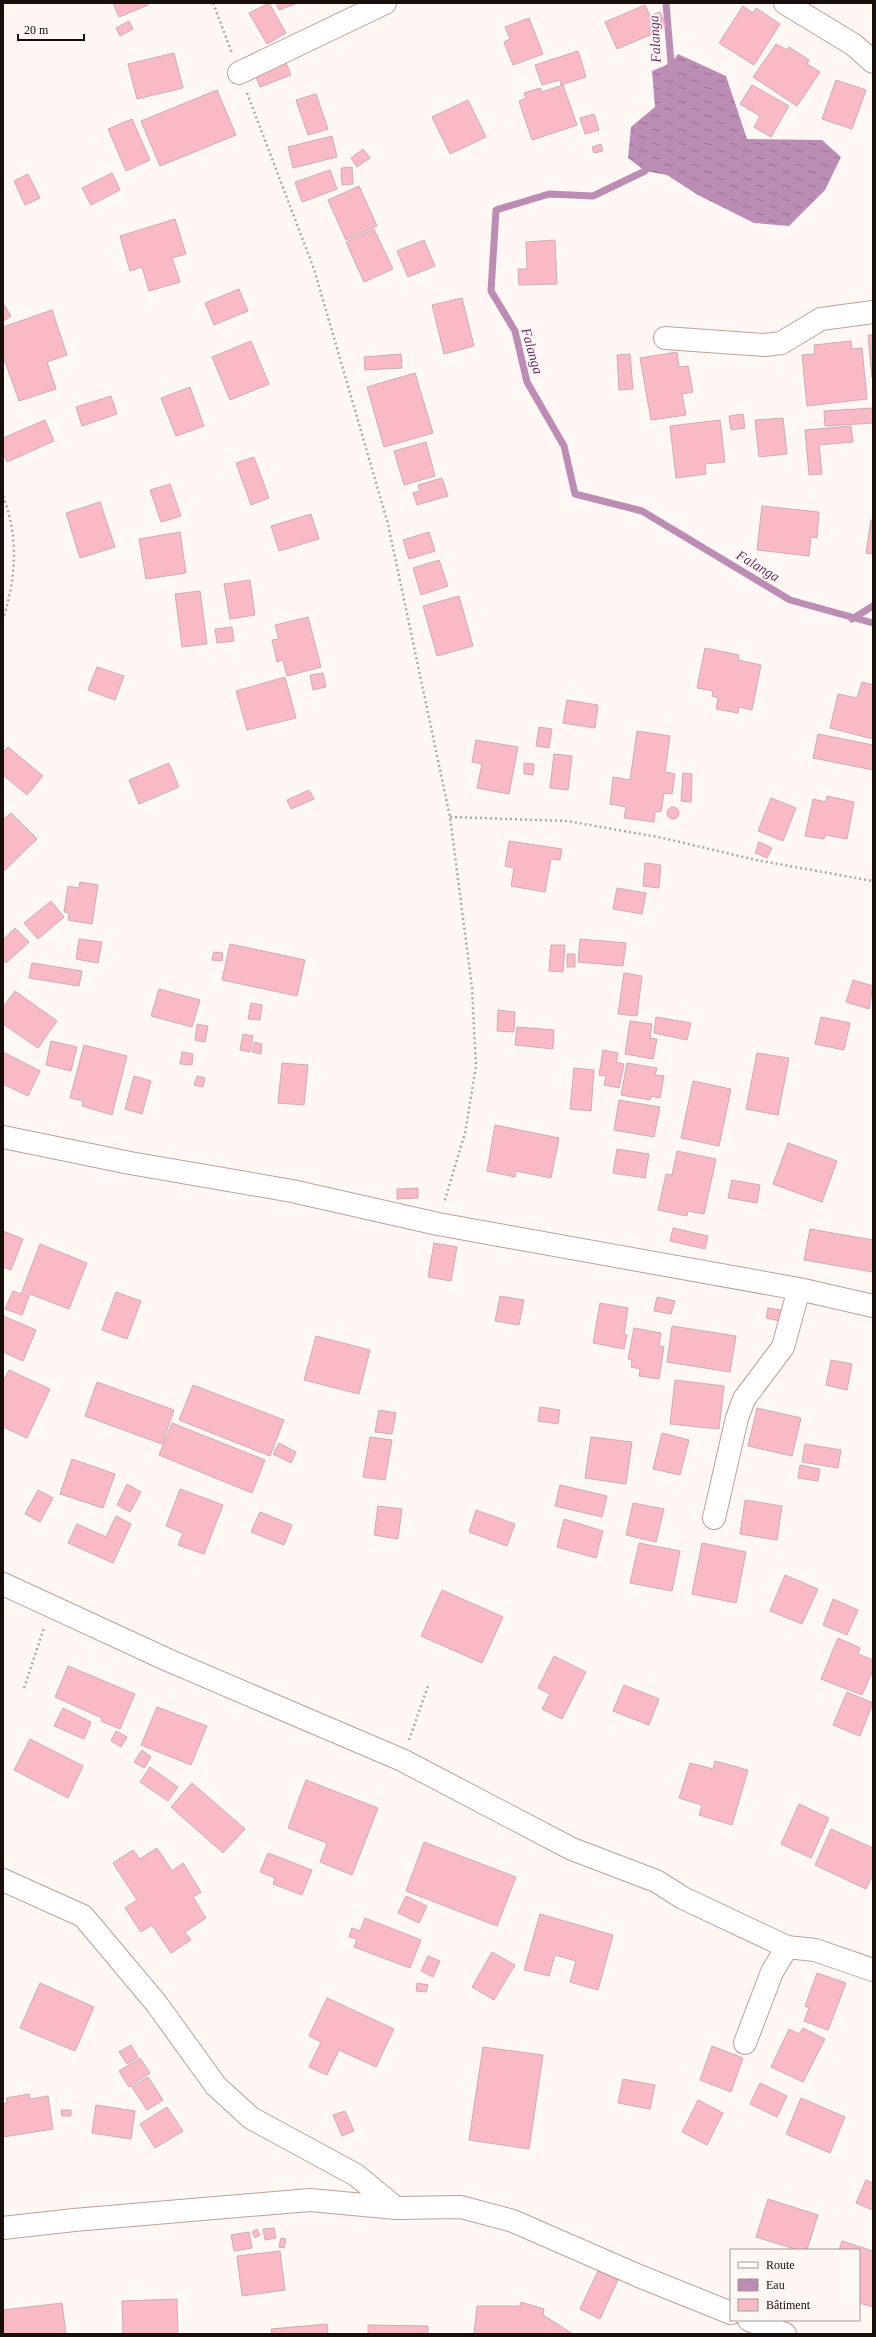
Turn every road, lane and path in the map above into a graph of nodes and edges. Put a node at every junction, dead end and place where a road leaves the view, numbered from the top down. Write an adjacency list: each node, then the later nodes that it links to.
1 (213, 3): 5 (path)
2 (385, 3): 5 (street)
3 (785, 3): 4 (street)
4 (873, 62)
5 (239, 73): 10 (path)
6 (873, 312): 7 (street)
7 (665, 338)
8 (3, 496): 9 (path)
9 (3, 620)
10 (450, 817): 11 (path); 13 (path)
11 (873, 881)
12 (3, 1137): 13 (street)
13 (438, 1224): 14 (street)
14 (799, 1289): 15 (street); 16 (street)
15 (873, 1306)
16 (714, 1518)
17 (3, 1584): 18 (street)
18 (51, 1606): 20 (path); 21 (street)
19 (429, 1683): 21 (path)
20 (24, 1688)
21 (402, 1760): 23 (street)
22 (3, 1880): 26 (street)
23 (787, 1947): 24 (street); 25 (street)
24 (873, 1970)
25 (745, 2044)
26 (396, 2208): 27 (street); 28 (street)
27 (3, 2228)
28 (730, 2313)
29 (752, 2321): 30 (street)
30 (785, 2334)

